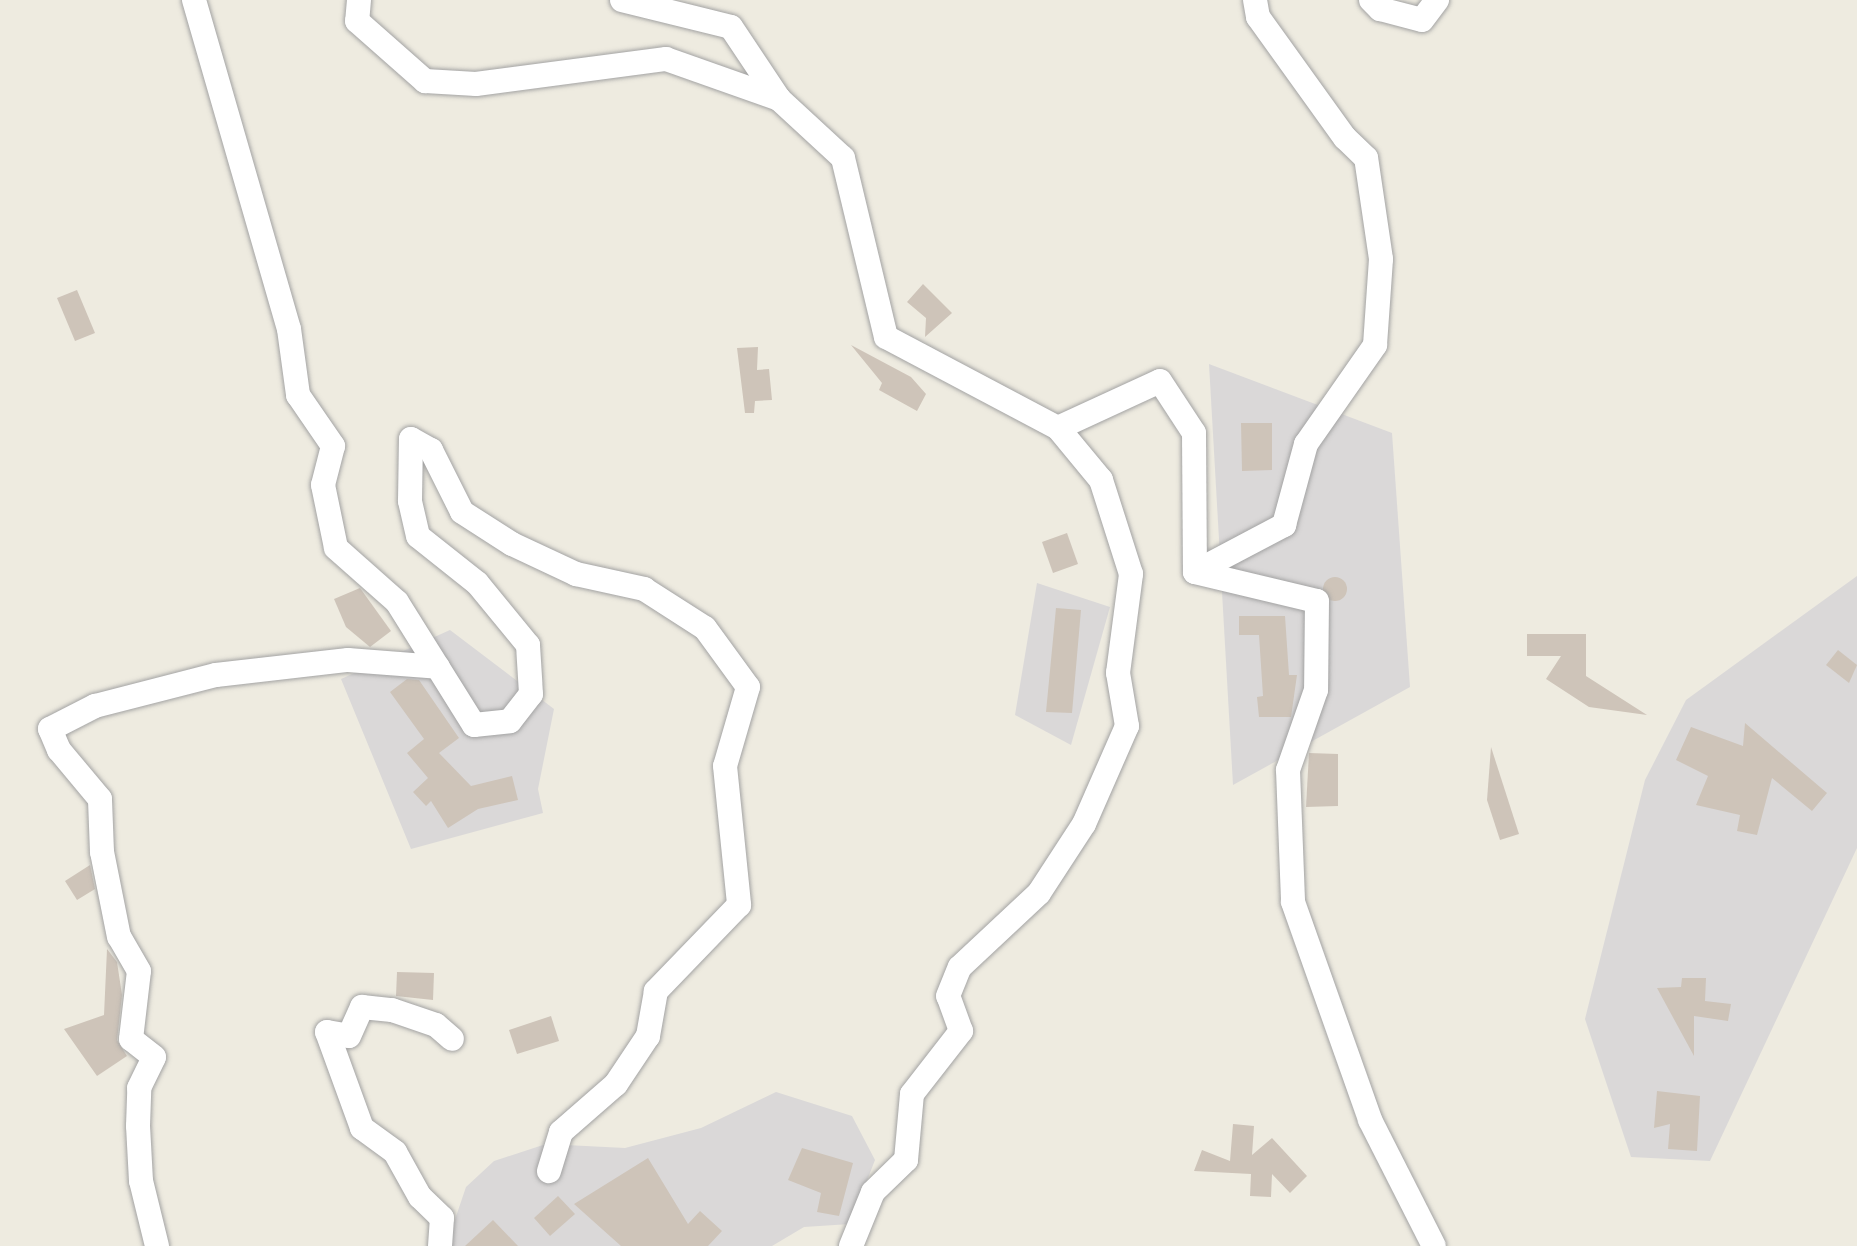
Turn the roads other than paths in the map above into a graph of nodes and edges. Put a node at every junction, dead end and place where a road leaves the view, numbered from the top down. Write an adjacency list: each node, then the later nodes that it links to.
1 (194, 0): 10 (street)
2 (359, 0): 7 (street)
3 (622, 0): 7 (street)
4 (1255, 0): 9 (street)
5 (1371, 0): 6 (street)
6 (1437, 0)
7 (779, 99): 8 (street)
8 (1058, 428): 9 (street); 15 (street)
9 (1195, 572): 16 (street)
10 (438, 667): 12 (street); 13 (street)
11 (452, 1039): 14 (street)
12 (549, 1171)
13 (157, 1246)
14 (440, 1246)
15 (851, 1246)
16 (1434, 1246)

